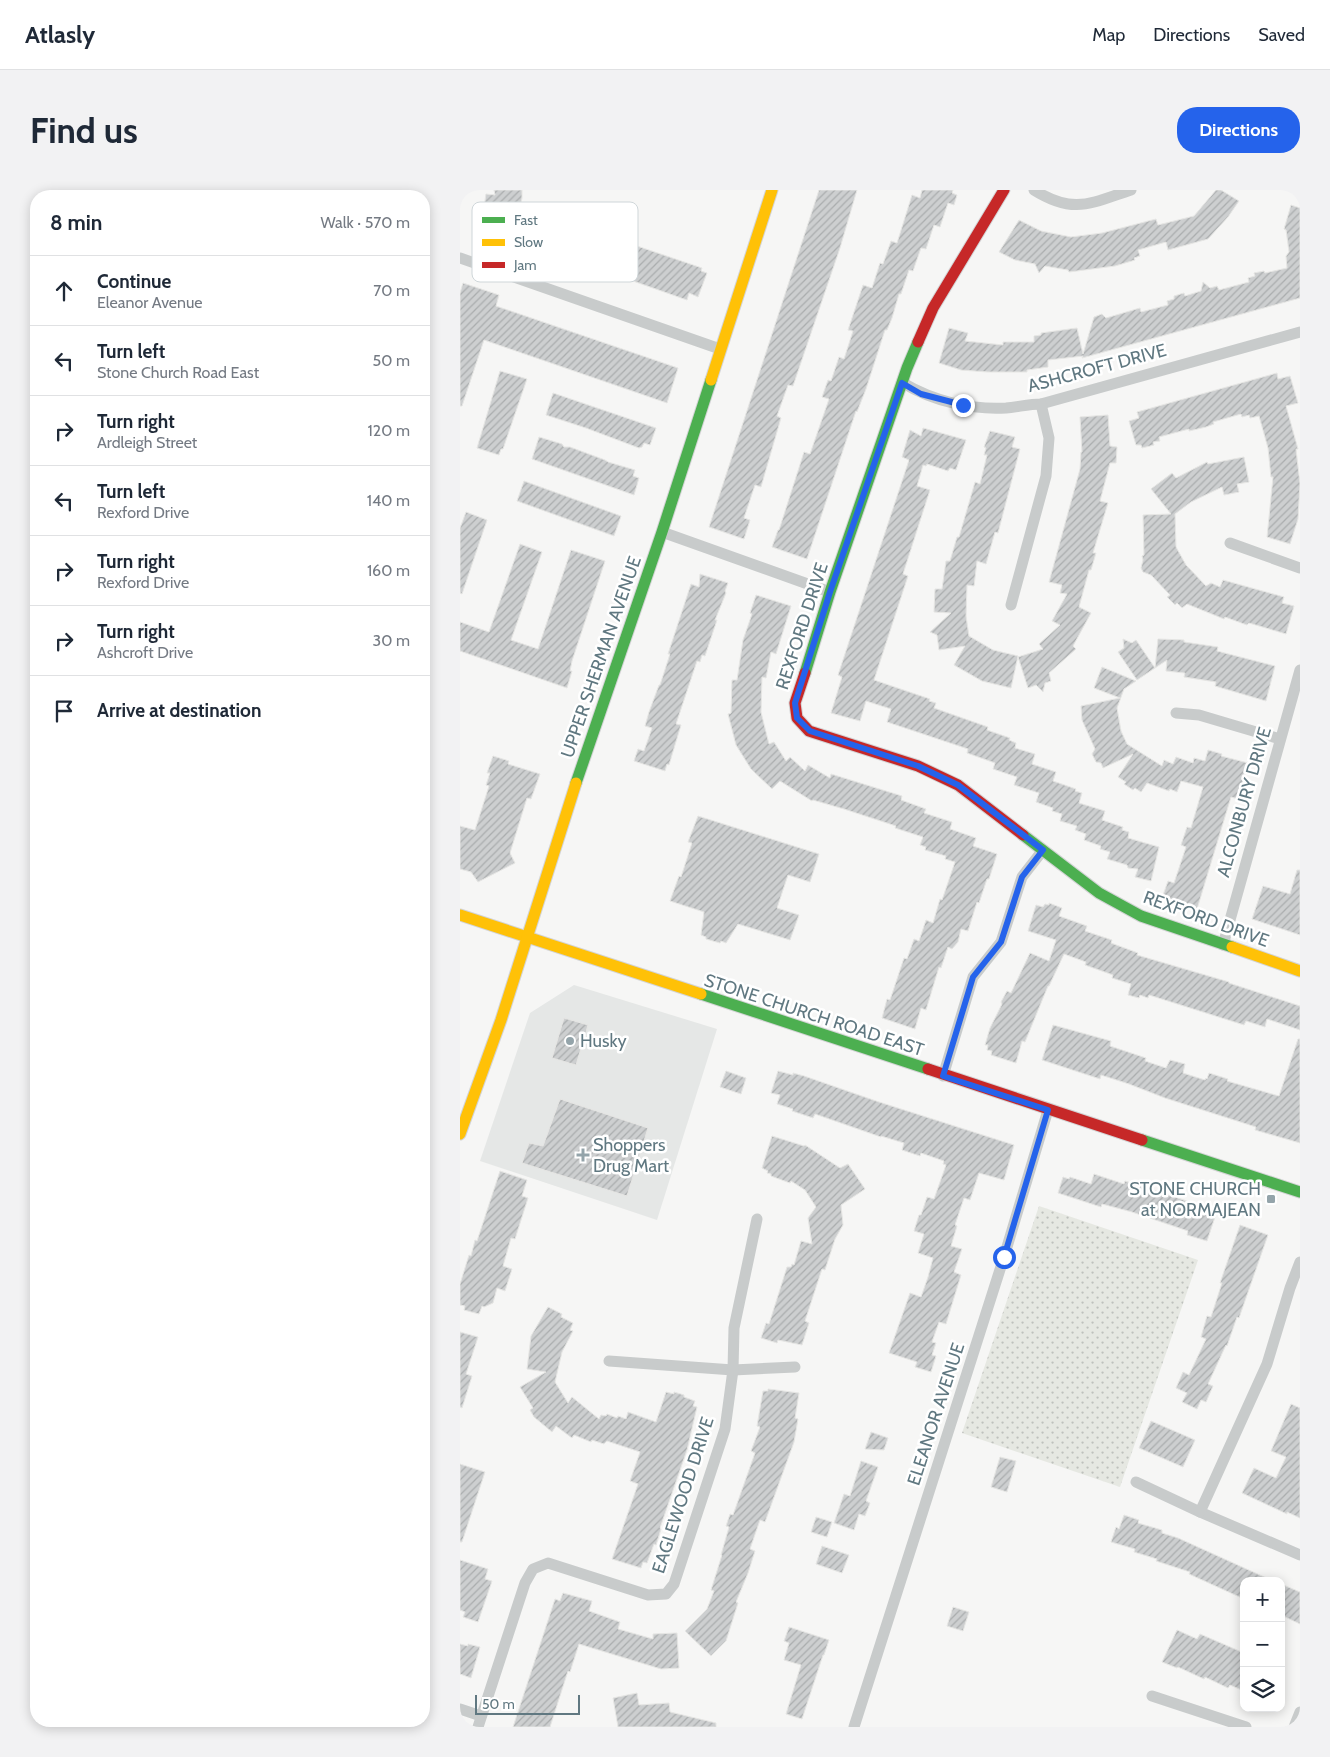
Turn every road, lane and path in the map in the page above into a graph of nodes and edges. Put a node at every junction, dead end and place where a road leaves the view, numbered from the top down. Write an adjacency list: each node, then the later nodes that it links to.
1 (772, 190): 9 (main road, UPPER SHERMAN AVENUE)
2 (1004, 190): 10 (main road, REXFORD DRIVE)
3 (1034, 190): 4 (street)
4 (1132, 190)
5 (460, 258): 6 (street)
6 (472, 262)
7 (529, 282): 9 (street)
8 (1300, 332): 11 (street, ASHCROFT DRIVE)
9 (720, 349): 12 (main road, UPPER SHERMAN AVENUE)
10 (902, 383): 11 (street, ASHCROFT DRIVE); 15 (main road, REXFORD DRIVE)
11 (1041, 404): 16 (street)
12 (662, 532): 15 (street); 22 (main road, UPPER SHERMAN AVENUE)
13 (1230, 543): 14 (street)
14 (1300, 568)
15 (830, 592): 20 (main road, REXFORD DRIVE)
16 (1011, 605)
17 (1300, 670): 19 (street, ALCONBURY DRIVE)
18 (1176, 713): 19 (street)
19 (1280, 739): 23 (street, ALCONBURY DRIVE)
20 (1043, 850): 23 (main road, REXFORD DRIVE); 25 (street)
21 (460, 916): 22 (main road, STONE CHURCH ROAD EAST)
22 (527, 938): 25 (main road, STONE CHURCH ROAD EAST); 27 (main road, UPPER SHERMAN AVENUE)
23 (1223, 945): 24 (main road, REXFORD DRIVE)
24 (1300, 971)
25 (943, 1076): 26 (main road, STONE CHURCH ROAD EAST)
26 (1048, 1110): 28 (main road, STONE CHURCH ROAD EAST); 41 (street, ELEANOR AVENUE)
27 (460, 1134)
28 (1300, 1192)
29 (757, 1219): 33 (street, EAGLEWOOD DRIVE)
30 (1300, 1262): 35 (street)
31 (609, 1361): 33 (street)
32 (795, 1367): 33 (street)
33 (733, 1370): 40 (street, EAGLEWOOD DRIVE)
34 (1136, 1482): 35 (street)
35 (1200, 1512): 36 (street)
36 (1300, 1555)
37 (1152, 1696): 42 (street)
38 (460, 1709): 40 (street)
39 (1300, 1712): 43 (street)
40 (479, 1722)
41 (854, 1727)
42 (1246, 1727)
43 (1294, 1727)

